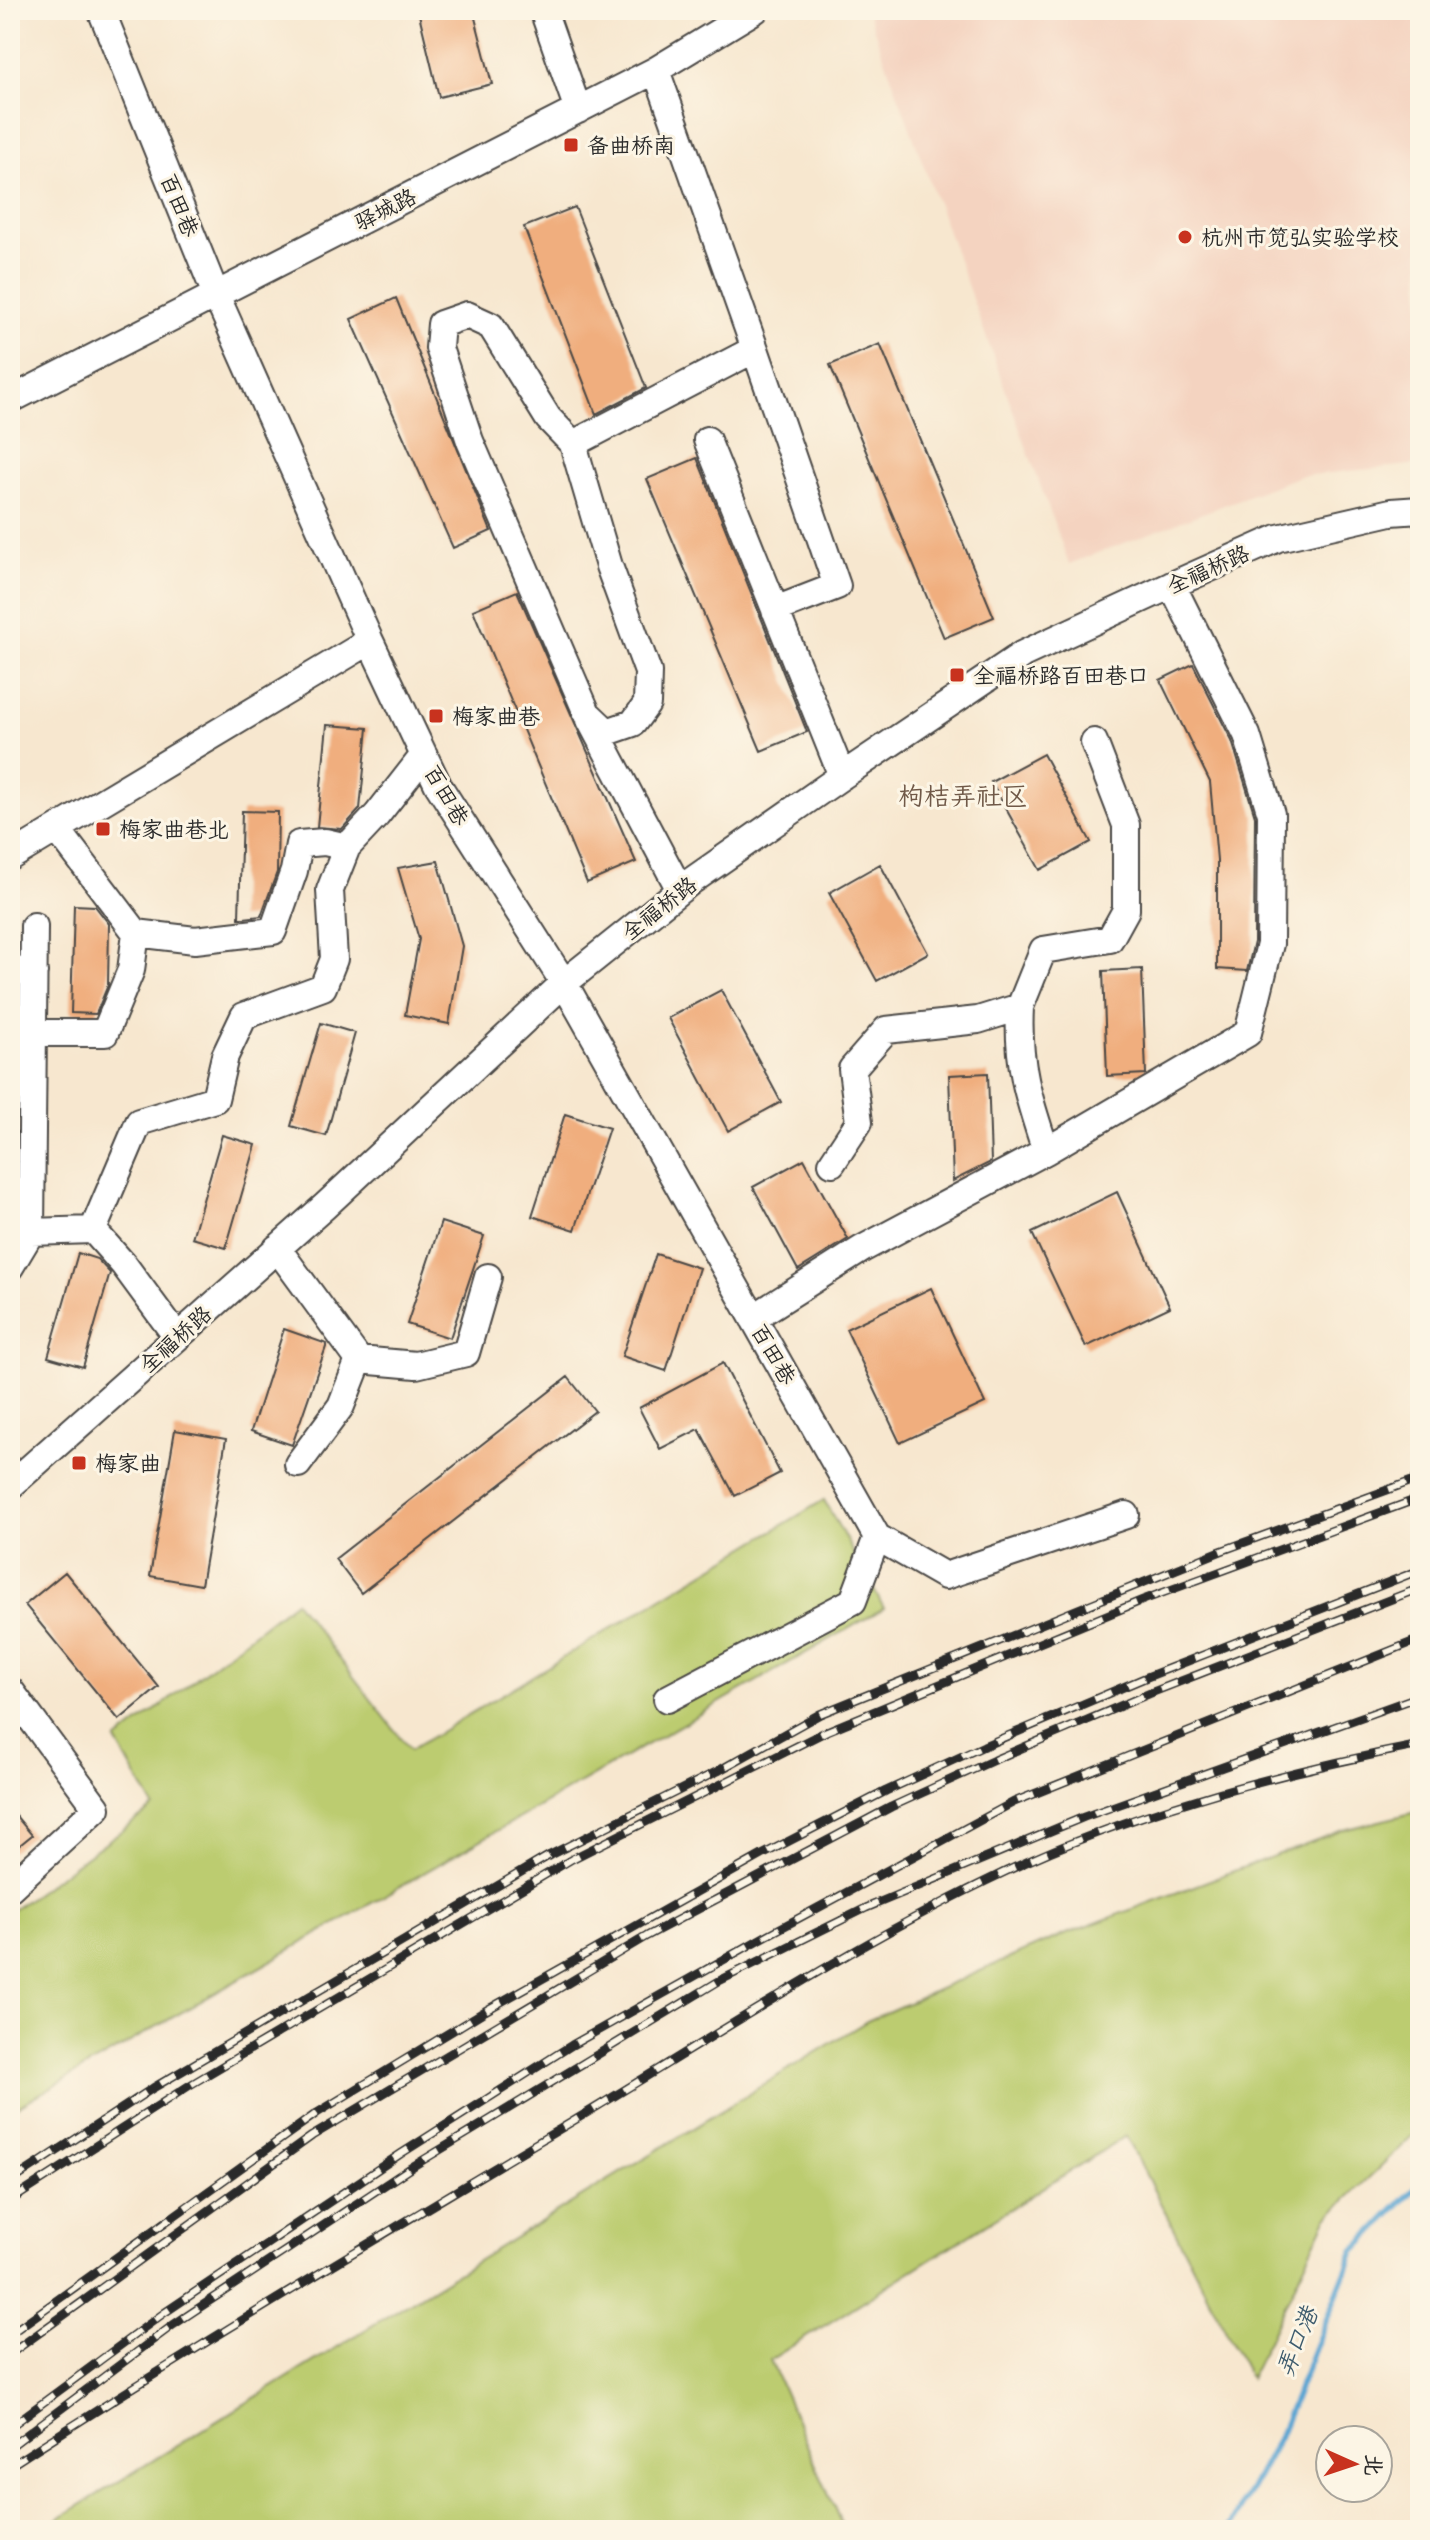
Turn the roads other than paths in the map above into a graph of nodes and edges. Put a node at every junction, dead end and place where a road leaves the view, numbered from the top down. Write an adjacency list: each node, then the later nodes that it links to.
1 (101, 10): 6 (street, 百田巷)
2 (543, 10): 5 (street)
3 (755, 10): 4 (street, 驿城路)
4 (656, 70): 5 (street, 驿城路); 7 (street)
5 (578, 110): 6 (street, 驿城路)
6 (216, 295): 8 (street, 驿城路); 14 (street, 百田巷)
7 (755, 349): 10 (street); 13 (street)
8 (10, 400)
9 (707, 440): 13 (street)
10 (573, 444): 15 (street); 15 (street)
11 (1420, 510): 12 (street, 全福桥路)
12 (1172, 585): 18 (street, 全福桥路); 29 (street)
13 (775, 610): 18 (street)
14 (370, 641): 17 (street, 百田巷); 19 (street)
15 (587, 713): 22 (street)
16 (1094, 742): 27 (street)
17 (424, 755): 20 (street); 26 (street, 百田巷)
18 (842, 776): 22 (street, 全福桥路)
19 (57, 829): 21 (street); 24 (street)
20 (347, 847): 24 (street); 31 (street)
21 (10, 857)
22 (680, 890): 26 (street, 全福桥路)
23 (34, 926): 25 (street)
24 (136, 933): 28 (street)
25 (22, 971): 28 (street)
26 (564, 983): 33 (street, 全福桥路); 36 (street, 百田巷)
27 (1020, 1007): 29 (street); 30 (street)
28 (33, 1033): 32 (street)
29 (1046, 1151): 36 (street)
30 (832, 1163)
31 (93, 1230): 32 (street); 37 (street)
32 (31, 1232): 34 (street)
33 (277, 1248): 37 (street, 全福桥路); 38 (street)
34 (10, 1267)
35 (488, 1277): 38 (street)
36 (753, 1318): 42 (street, 百田巷)
37 (177, 1337): 40 (street, 全福桥路)
38 (359, 1360): 39 (street)
39 (298, 1464)
40 (10, 1486)
41 (1126, 1515): 42 (street)
42 (877, 1537): 44 (street)
43 (10, 1690): 45 (street)
44 (667, 1699)
45 (10, 1888)

